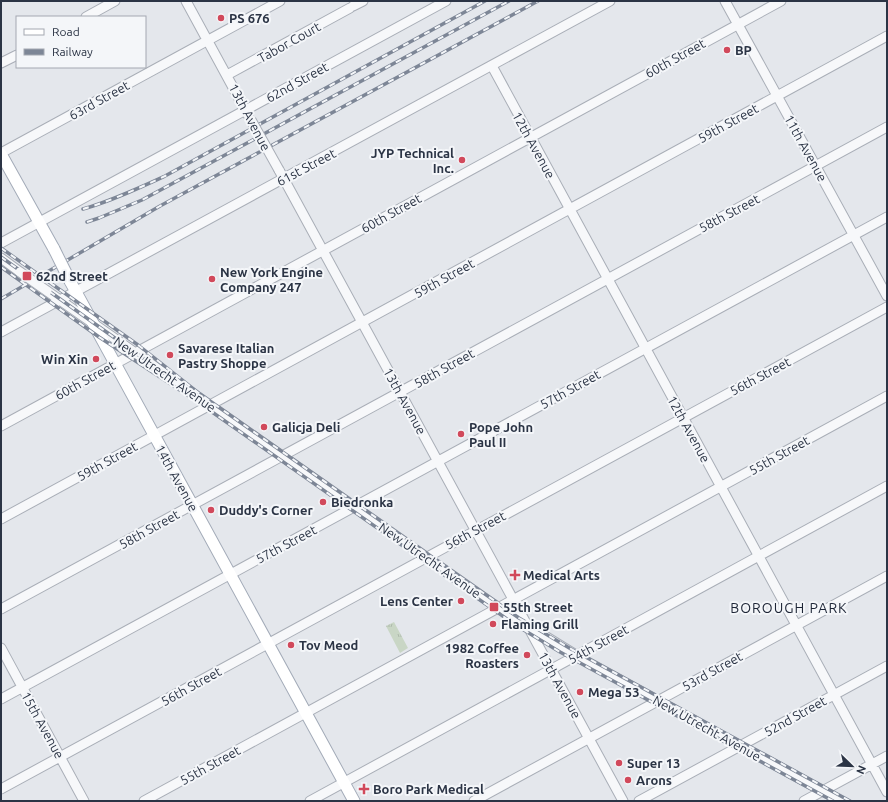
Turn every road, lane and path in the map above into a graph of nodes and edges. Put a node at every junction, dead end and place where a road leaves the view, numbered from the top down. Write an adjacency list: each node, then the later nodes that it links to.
1 (116, 1): 9 (street)
2 (186, 1): 12 (street, 13th Avenue)
3 (280, 1): 12 (street, 63rd Street)
4 (363, 1): 16 (street, Tabor Court)
5 (446, 1): 18 (street, 62nd Street)
6 (610, 1): 15 (street, 61st Street)
7 (725, 1): 10 (street, 11th Avenue)
8 (781, 1): 10 (street, 60th Street)
9 (88, 16)
10 (738, 24): 17 (street, 11th Avenue); 20 (street, 60th Street)
11 (887, 36): 17 (street, 59th Street)
12 (208, 40): 16 (street, 13th Avenue); 21 (street, 63rd Street)
13 (16, 56): 14 (street)
14 (1, 64)
15 (492, 66): 20 (street, 12th Avenue); 23 (street, 61st Street)
16 (227, 75): 18 (street, 13th Avenue)
17 (777, 96): 22 (street, 11th Avenue); 24 (street, 59th Street)
18 (246, 110): 23 (street, 13th Avenue, bridge); 26 (street, 62nd Street)
19 (887, 127): 22 (street, 58th Street)
20 (530, 138): 24 (street, 12th Avenue); 29 (street, 60th Street)
21 (1, 154): 26 (main road, 14th Avenue)
22 (816, 166): 27 (street, 11th Avenue); 31 (street, 58th Street)
23 (283, 179): 29 (street, 13th Avenue); 32 (street, 61st Street)
24 (570, 209): 31 (street, 12th Avenue); 36 (street, 59th Street)
25 (887, 217): 27 (street, 57th Street)
26 (39, 222): 28 (street, 62nd Street); 32 (main road, 14th Avenue, bridge)
27 (853, 235): 33 (street, 11th Avenue); 39 (street, 57th Street)
28 (1, 243)
29 (323, 251): 36 (street, 13th Avenue); 40 (street, 60th Street)
30 (1, 258): 34 (street, New Utrecht Avenue, bridge)
31 (607, 279): 39 (street, 12th Avenue); 42 (street, 58th Street)
32 (76, 292): 34 (street, 61st Street); 37 (main road, 14th Avenue)
33 (887, 296)
34 (60, 300): 37 (street, New Utrecht Avenue); 38 (street, 61st Street)
35 (887, 307): 45 (street, 56th Street)
36 (362, 322): 42 (street, 13th Avenue); 44 (street, 59th Street)
37 (94, 324): 40 (street, New Utrecht Avenue); 41 (main road, 14th Avenue)
38 (1, 332)
39 (645, 348): 45 (street, 12th Avenue); 49 (street, 57th Street)
40 (134, 353): 41 (street, 60th Street); 44 (street, New Utrecht Avenue)
41 (115, 364): 46 (street, 60th Street); 47 (main road, 14th Avenue)
42 (400, 392): 48 (street, 58th Street); 49 (street, 13th Avenue)
43 (887, 396): 51 (street, 55th Street)
44 (210, 405): 47 (street, 59th Street); 48 (street, New Utrecht Avenue)
45 (683, 417): 51 (street, 12th Avenue); 55 (street, 56th Street)
46 (1, 426)
47 (154, 436): 52 (main road, 14th Avenue); 54 (street, 59th Street)
48 (282, 456): 52 (street, 58th Street); 53 (street, New Utrecht Avenue)
49 (438, 461): 53 (street, 57th Street); 55 (street, 13th Avenue)
50 (887, 486): 56 (street, 54th Street)
51 (721, 487): 56 (street, 12th Avenue); 60 (street, 55th Street)
52 (192, 505): 58 (main road, 14th Avenue); 62 (street, 58th Street)
53 (355, 507): 57 (street, New Utrecht Avenue); 58 (street, 57th Street)
54 (1, 519)
55 (475, 531): 57 (street, 56th Street); 60 (street, 13th Avenue)
56 (759, 556): 63 (street, 12th Avenue); 67 (street, 54th Street)
57 (426, 557): 61 (street, New Utrecht Avenue); 65 (street, 56th Street)
58 (230, 574): 65 (main road, 14th Avenue); 70 (street, 57th Street)
59 (887, 576): 63 (street, 53rd Street)
60 (514, 600): 61 (street, 55th Street); 64 (street, 13th Avenue)
61 (499, 608): 64 (street, New Utrecht Avenue); 74 (street, 55th Street)
62 (1, 609)
63 (796, 625): 71 (street, 12th Avenue); 73 (street, 53rd Street)
64 (528, 626): 67 (street, New Utrecht Avenue); 69 (street, 13th Avenue)
65 (268, 644): 74 (main road, 14th Avenue); 78 (street, 56th Street)
66 (1, 648): 70 (street, 15th Avenue)
67 (577, 656): 69 (street, 54th Street); 73 (street, New Utrecht Avenue)
68 (887, 666): 71 (street, 52nd Street)
69 (552, 669): 75 (street, 13th Avenue); 80 (street, 54th Street)
70 (22, 687): 72 (street, 57th Street); 78 (street, 15th Avenue)
71 (834, 694): 76 (street, 52nd Street); 79 (street, 12th Avenue)
72 (1, 699)
73 (658, 701): 75 (street, 53rd Street); 76 (street, New Utrecht Avenue)
74 (306, 713): 80 (main road, 14th Avenue); 85 (street, 55th Street)
75 (589, 738): 88 (street, 53rd Street); 89 (street, 13th Avenue)
76 (741, 746): 82 (street, New Utrecht Avenue); 90 (street, 52nd Street)
77 (887, 756): 79 (street)
78 (60, 757): 81 (street, 56th Street); 84 (street, 15th Avenue)
79 (872, 764): 82 (street); 83 (street, 12th Avenue)
80 (344, 782): 86 (street, 54th Street); 87 (main road, 14th Avenue)
81 (1, 789)
82 (822, 791): 91 (street); 92 (street, New Utrecht Avenue)
83 (887, 792)
84 (84, 801)
85 (144, 801)
86 (310, 801)
87 (354, 801)
88 (474, 801)
89 (623, 801)
90 (639, 801)
91 (804, 801)
92 (841, 801)

